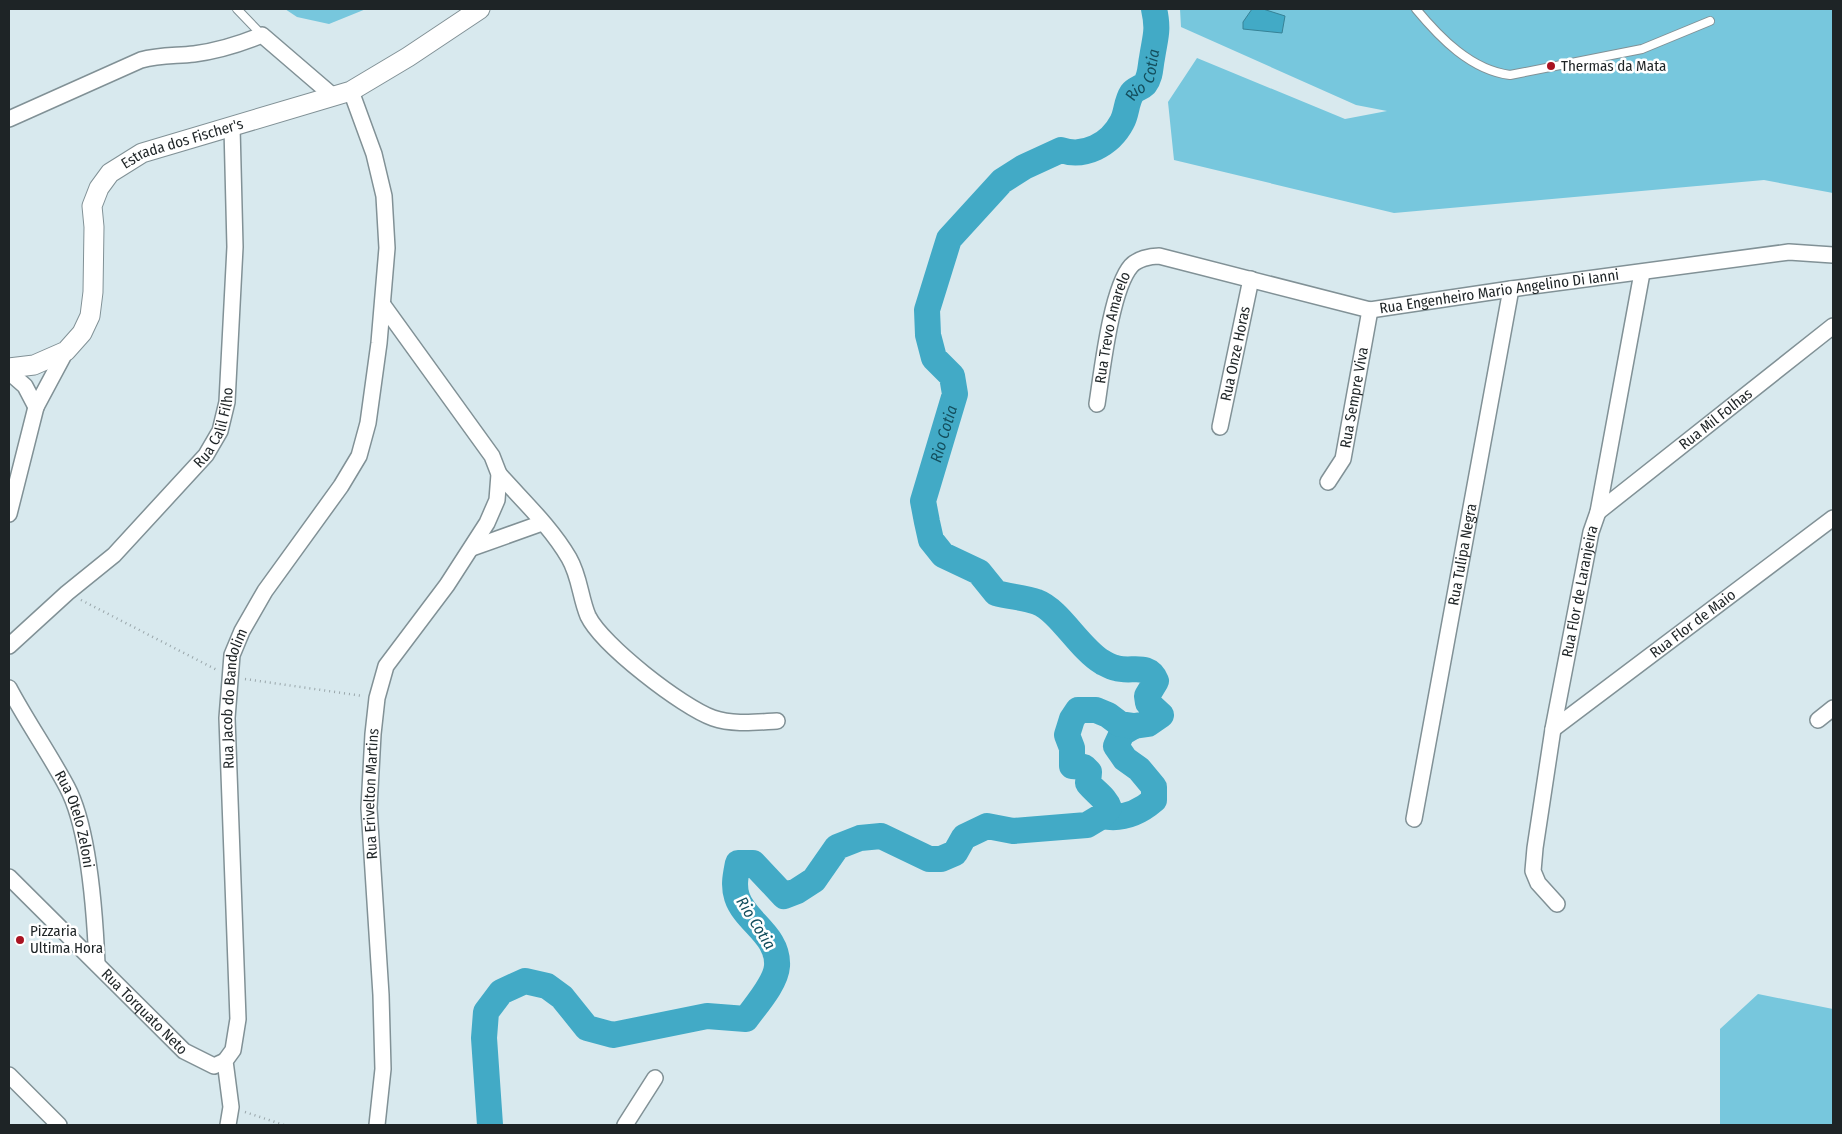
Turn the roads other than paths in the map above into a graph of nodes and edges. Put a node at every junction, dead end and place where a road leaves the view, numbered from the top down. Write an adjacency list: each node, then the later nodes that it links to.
1 (237, 9): 5 (lane)
2 (480, 9): 6 (street, Estrada dos Fischer's)
3 (1416, 9): 4 (lane)
4 (1710, 21)
5 (262, 35): 6 (street); 7 (street)
6 (342, 94): 8 (street, Estrada dos Fischer's); 14 (street, Rua Jacob do Bandolim)
7 (9, 119)
8 (232, 127): 17 (street, Estrada dos Fischer's); 30 (street, Rua Calil Filho)
9 (1833, 255): 11 (street, Rua Engenheiro Mario Angelino Di Ianni)
10 (1142, 260): 12 (street, Rua Engenheiro Mario Angelino Di Ianni); 20 (street, Rua Trevo Amarelo)
11 (1642, 273): 13 (street, Rua Engenheiro Mario Angelino Di Ianni); 25 (street, Rua Flor de Laranjeira)
12 (1251, 279): 15 (street, Rua Engenheiro Mario Angelino Di Ianni); 22 (street, Rua Onze Horas)
13 (1511, 289): 15 (street, Rua Engenheiro Mario Angelino Di Ianni); 36 (street, Rua Tulipa Negra)
14 (383, 305): 23 (street); 40 (street, Rua Jacob do Bandolim)
15 (1370, 310): 24 (street, Rua Sempre Viva)
16 (1833, 326): 25 (street, Rua Mil Folhas)
17 (66, 351): 18 (street, Estrada dos Fischer's); 21 (street)
18 (9, 368)
19 (9, 372): 21 (street)
20 (1097, 404)
21 (36, 407): 26 (street)
22 (1220, 427)
23 (499, 474): 28 (street); 29 (street, Rua Erivelton Martins)
24 (1328, 482)
25 (1598, 512): 35 (street, Rua Flor de Laranjeira)
26 (9, 514)
27 (1833, 518): 35 (street, Rua Flor de Maio)
28 (542, 523): 29 (street); 34 (street)
29 (472, 548): 45 (street, Rua Erivelton Martins)
30 (9, 646)
31 (9, 688): 39 (street, Rua Otelo Zeloni)
32 (1833, 708): 33 (street)
33 (1818, 720)
34 (777, 721)
35 (1553, 729): 38 (street, Rua Flor de Laranjeira)
36 (1414, 820)
37 (9, 877): 39 (street, Rua Torquato Neto)
38 (1557, 904)
39 (97, 964): 40 (street, Rua Torquato Neto)
40 (225, 1061): 44 (street)
41 (9, 1075): 43 (street)
42 (655, 1078): 46 (street)
43 (59, 1125)
44 (228, 1125)
45 (377, 1125)
46 (625, 1125)

